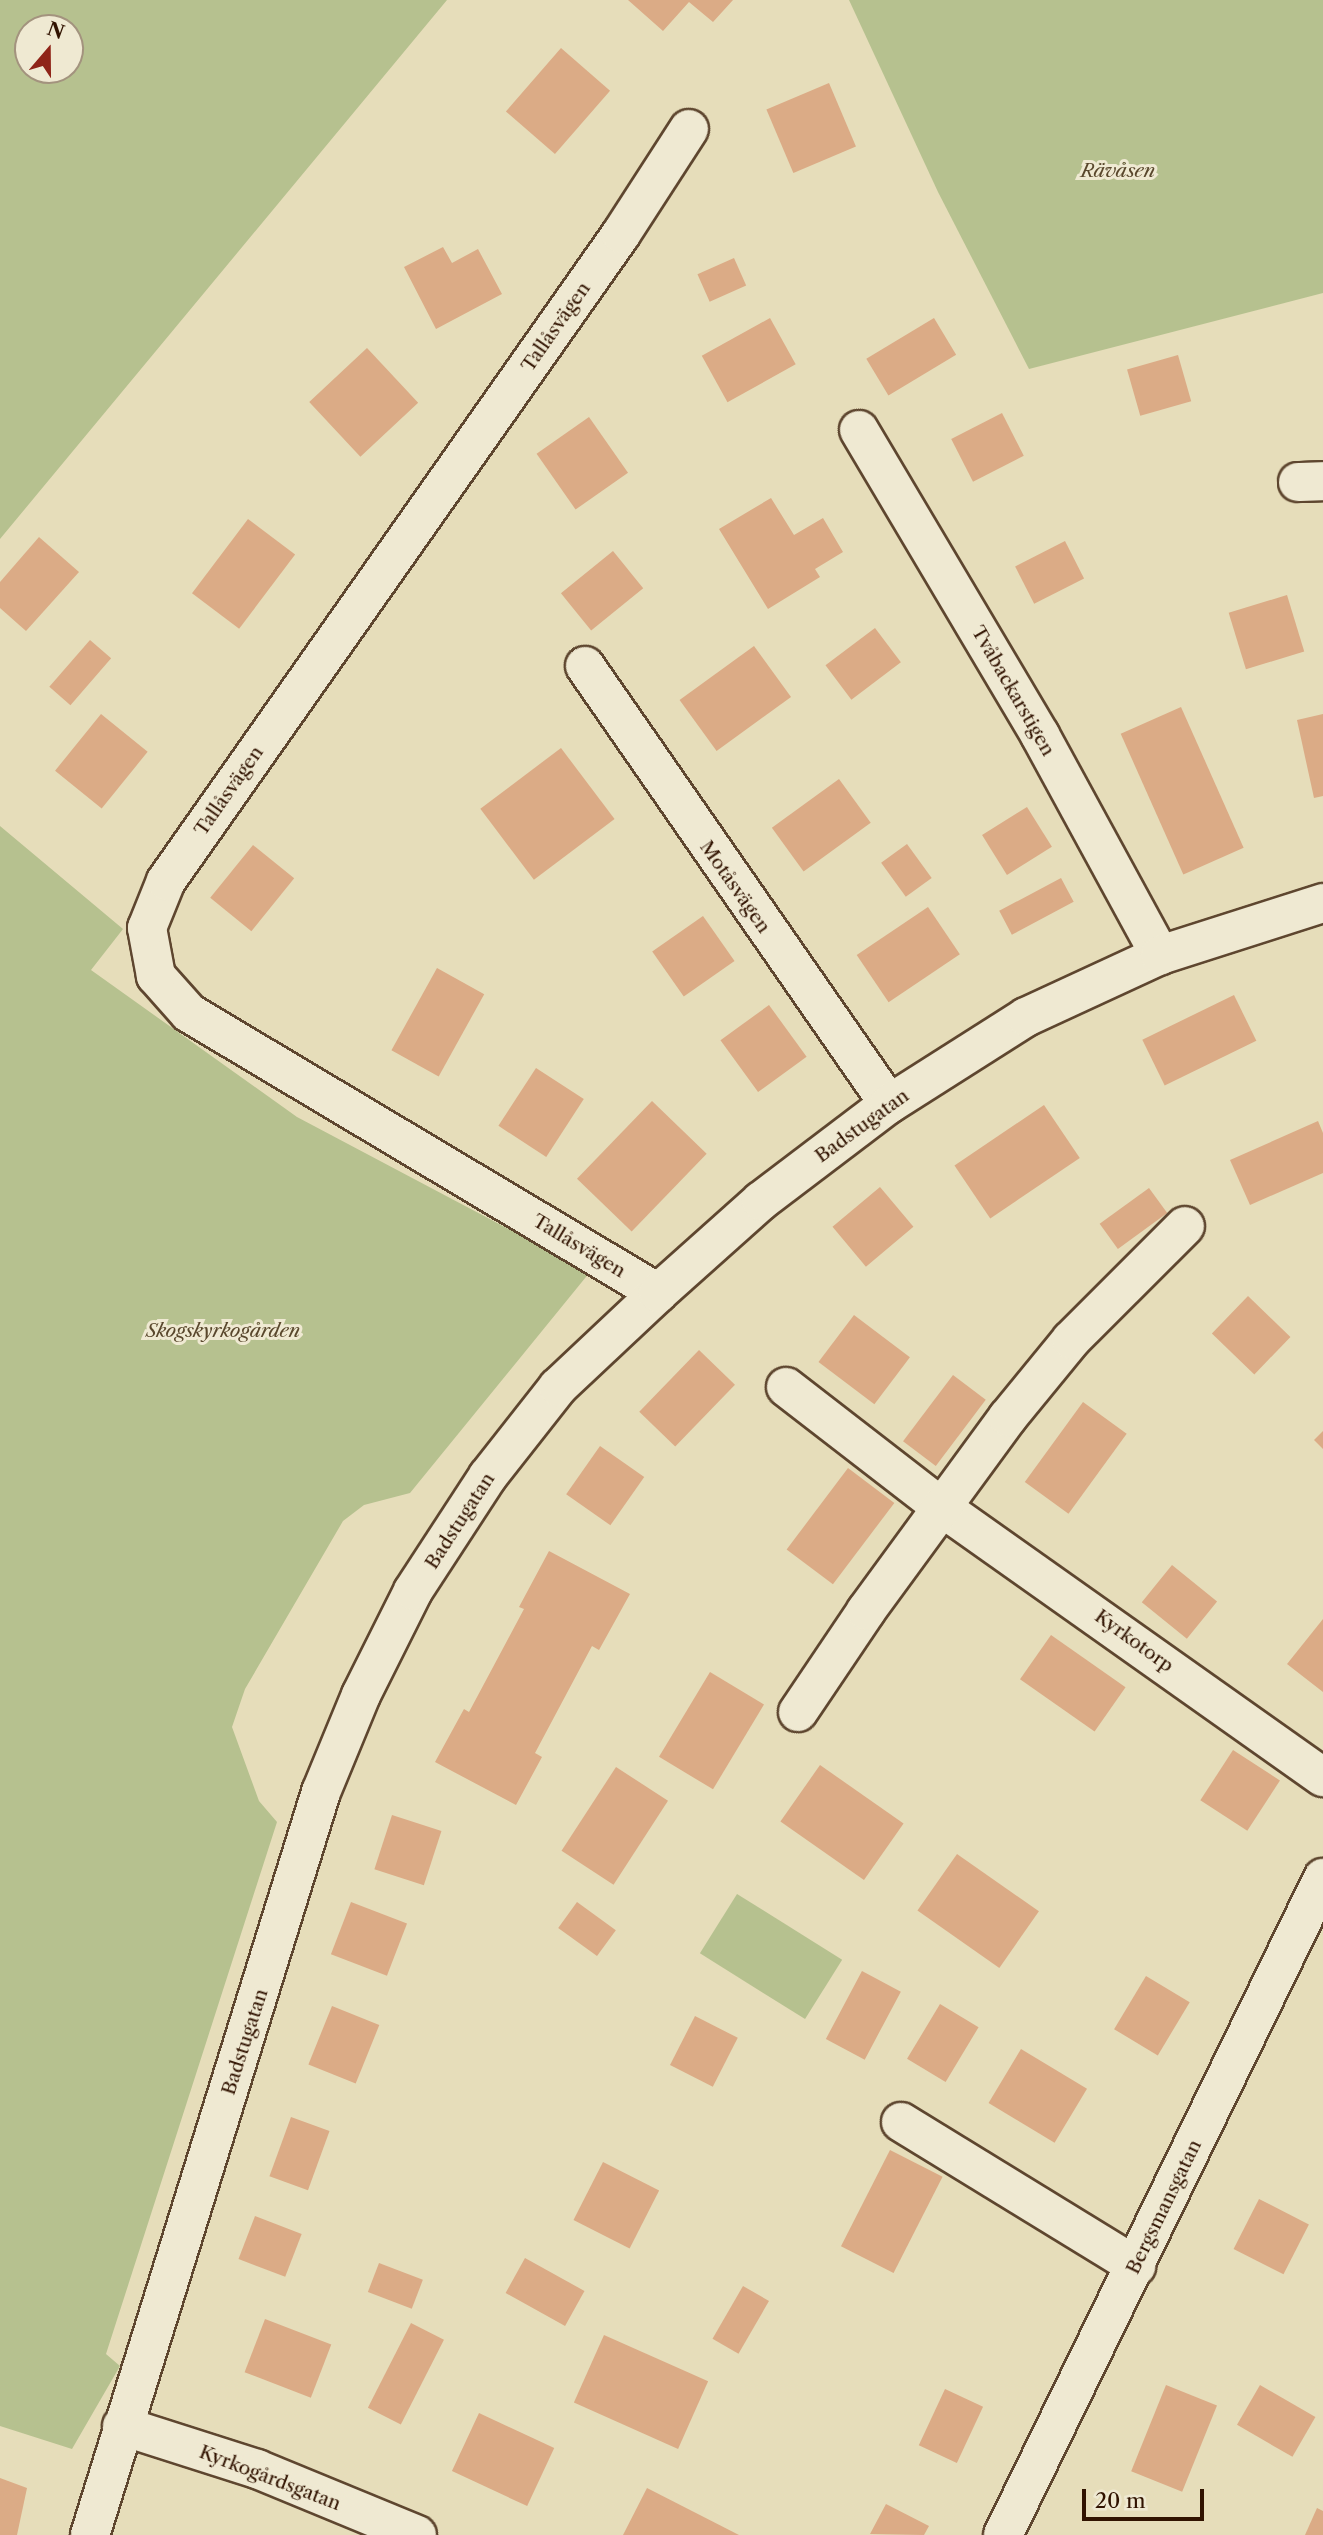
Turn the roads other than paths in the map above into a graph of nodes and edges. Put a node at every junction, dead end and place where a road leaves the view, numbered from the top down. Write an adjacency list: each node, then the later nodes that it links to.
1 (689, 129): 8 (street, Tallåsvägen)
2 (859, 430): 5 (street, Tvåbackarstigen)
3 (584, 666): 6 (street, Motåsvägen)
4 (1323, 903): 5 (street, Badstugatan)
5 (1160, 956): 6 (street, Badstugatan)
6 (889, 1104): 8 (street, Badstugatan)
7 (1185, 1226): 10 (street)
8 (658, 1293): 16 (street, Badstugatan)
9 (786, 1387): 10 (street, Kyrkotorp)
10 (944, 1508): 11 (street); 12 (street, Kyrkotorp)
11 (799, 1712)
12 (1323, 1777)
13 (1323, 1878): 15 (street, Bergsmansgatan)
14 (901, 2122): 15 (street)
15 (1136, 2266): 19 (street, Bergsmansgatan)
16 (122, 2426): 17 (street, Badstugatan); 18 (street, Kyrkogårdsgatan)
17 (90, 2535)
18 (417, 2535)
19 (1003, 2535)

